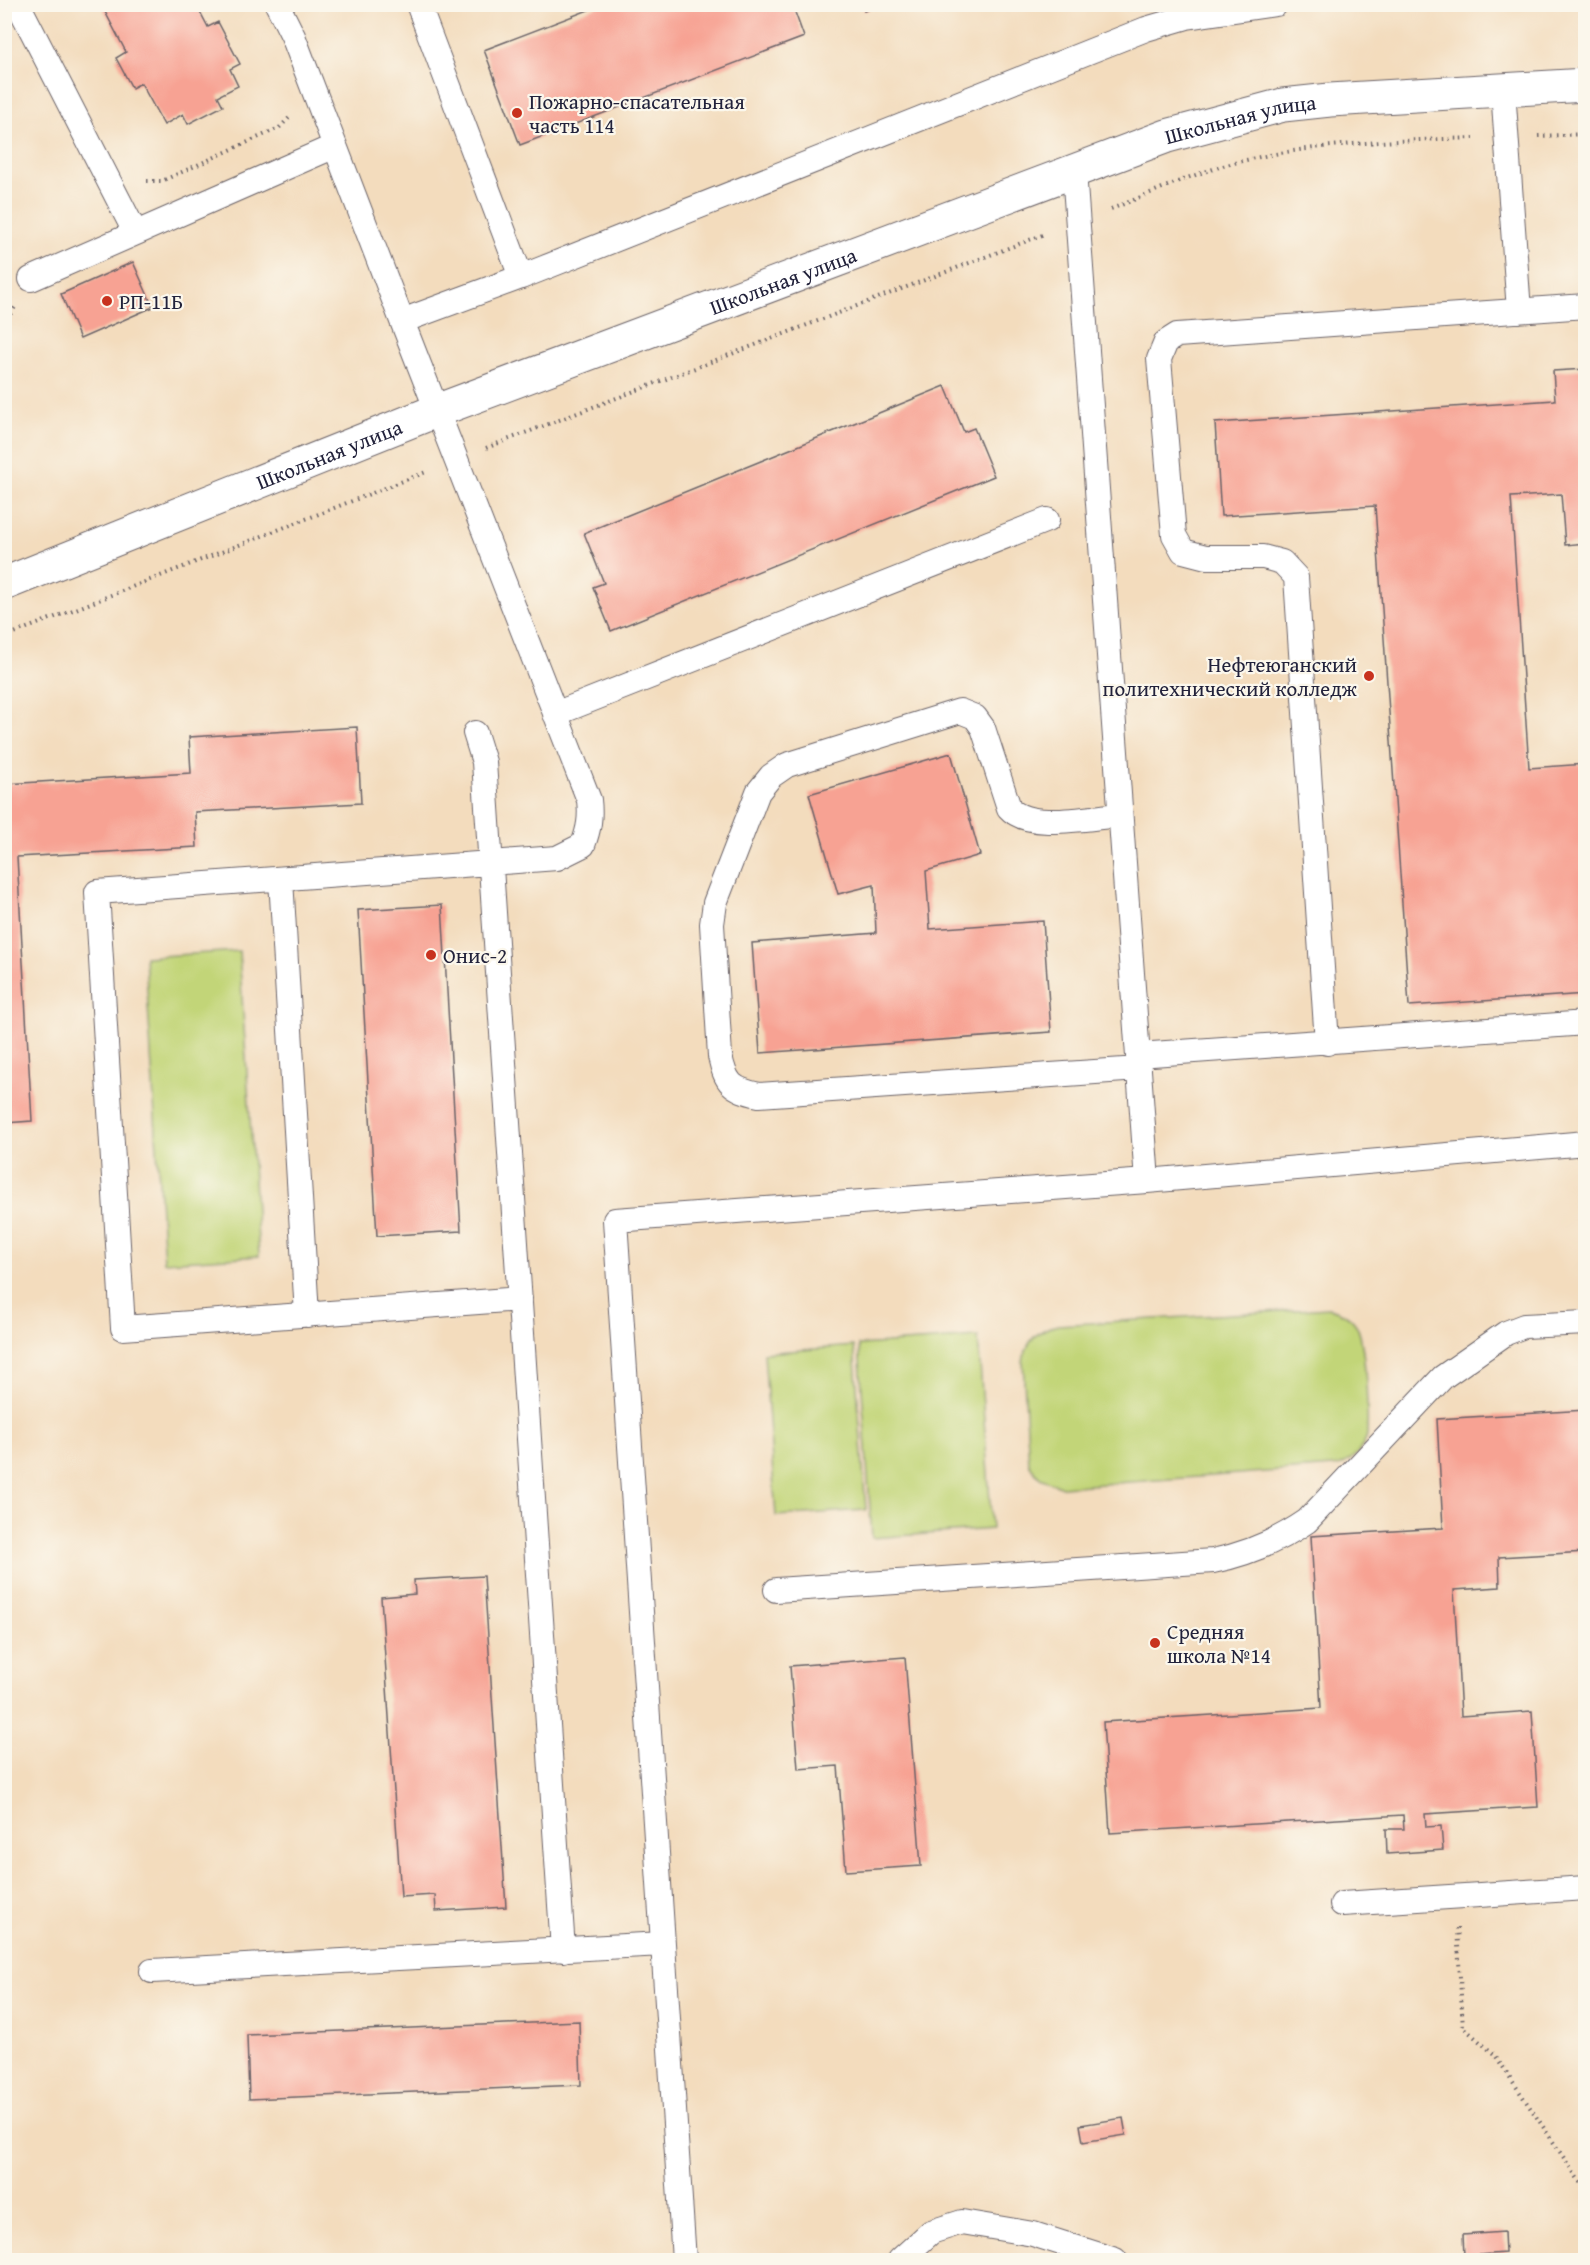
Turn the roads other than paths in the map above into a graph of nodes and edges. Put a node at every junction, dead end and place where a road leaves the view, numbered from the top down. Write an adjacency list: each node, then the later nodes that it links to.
1 (18, 4): 9 (lane)
2 (277, 4): 7 (lane)
3 (418, 4): 10 (lane)
4 (1276, 4): 10 (lane)
5 (1586, 85): 6 (street, Школьная улица)
6 (1503, 90): 8 (street, Школьная улица); 13 (lane)
7 (335, 146): 9 (lane); 14 (lane)
8 (1074, 171): 15 (street, Школьная улица); 20 (lane)
9 (135, 232): 11 (lane)
10 (521, 277): 14 (lane)
11 (31, 279)
12 (1586, 306): 13 (lane)
13 (1519, 311): 24 (lane)
14 (402, 321): 15 (lane)
15 (436, 411): 17 (street, Школьная улица); 18 (lane)
16 (1047, 520): 18 (lane)
17 (4, 584)
18 (555, 714): 21 (lane)
19 (475, 733): 21 (lane)
20 (1120, 814): 25 (lane); 25 (lane)
21 (491, 863): 22 (lane); 28 (lane)
22 (281, 879): 29 (lane); 29 (lane)
23 (1586, 1023): 24 (lane)
24 (1327, 1043): 25 (lane)
25 (1138, 1062): 27 (lane)
26 (1586, 1143): 27 (lane)
27 (1147, 1181): 34 (lane)
28 (520, 1299): 29 (lane); 35 (lane)
29 (307, 1315)
30 (1586, 1323): 31 (lane)
31 (776, 1590)
32 (1586, 1888): 33 (lane)
33 (1342, 1904)
34 (663, 1944): 35 (lane); 38 (lane)
35 (563, 1950): 36 (lane)
36 (152, 1971)
37 (1095, 2258): 39 (lane)
38 (684, 2260)
39 (900, 2260)

